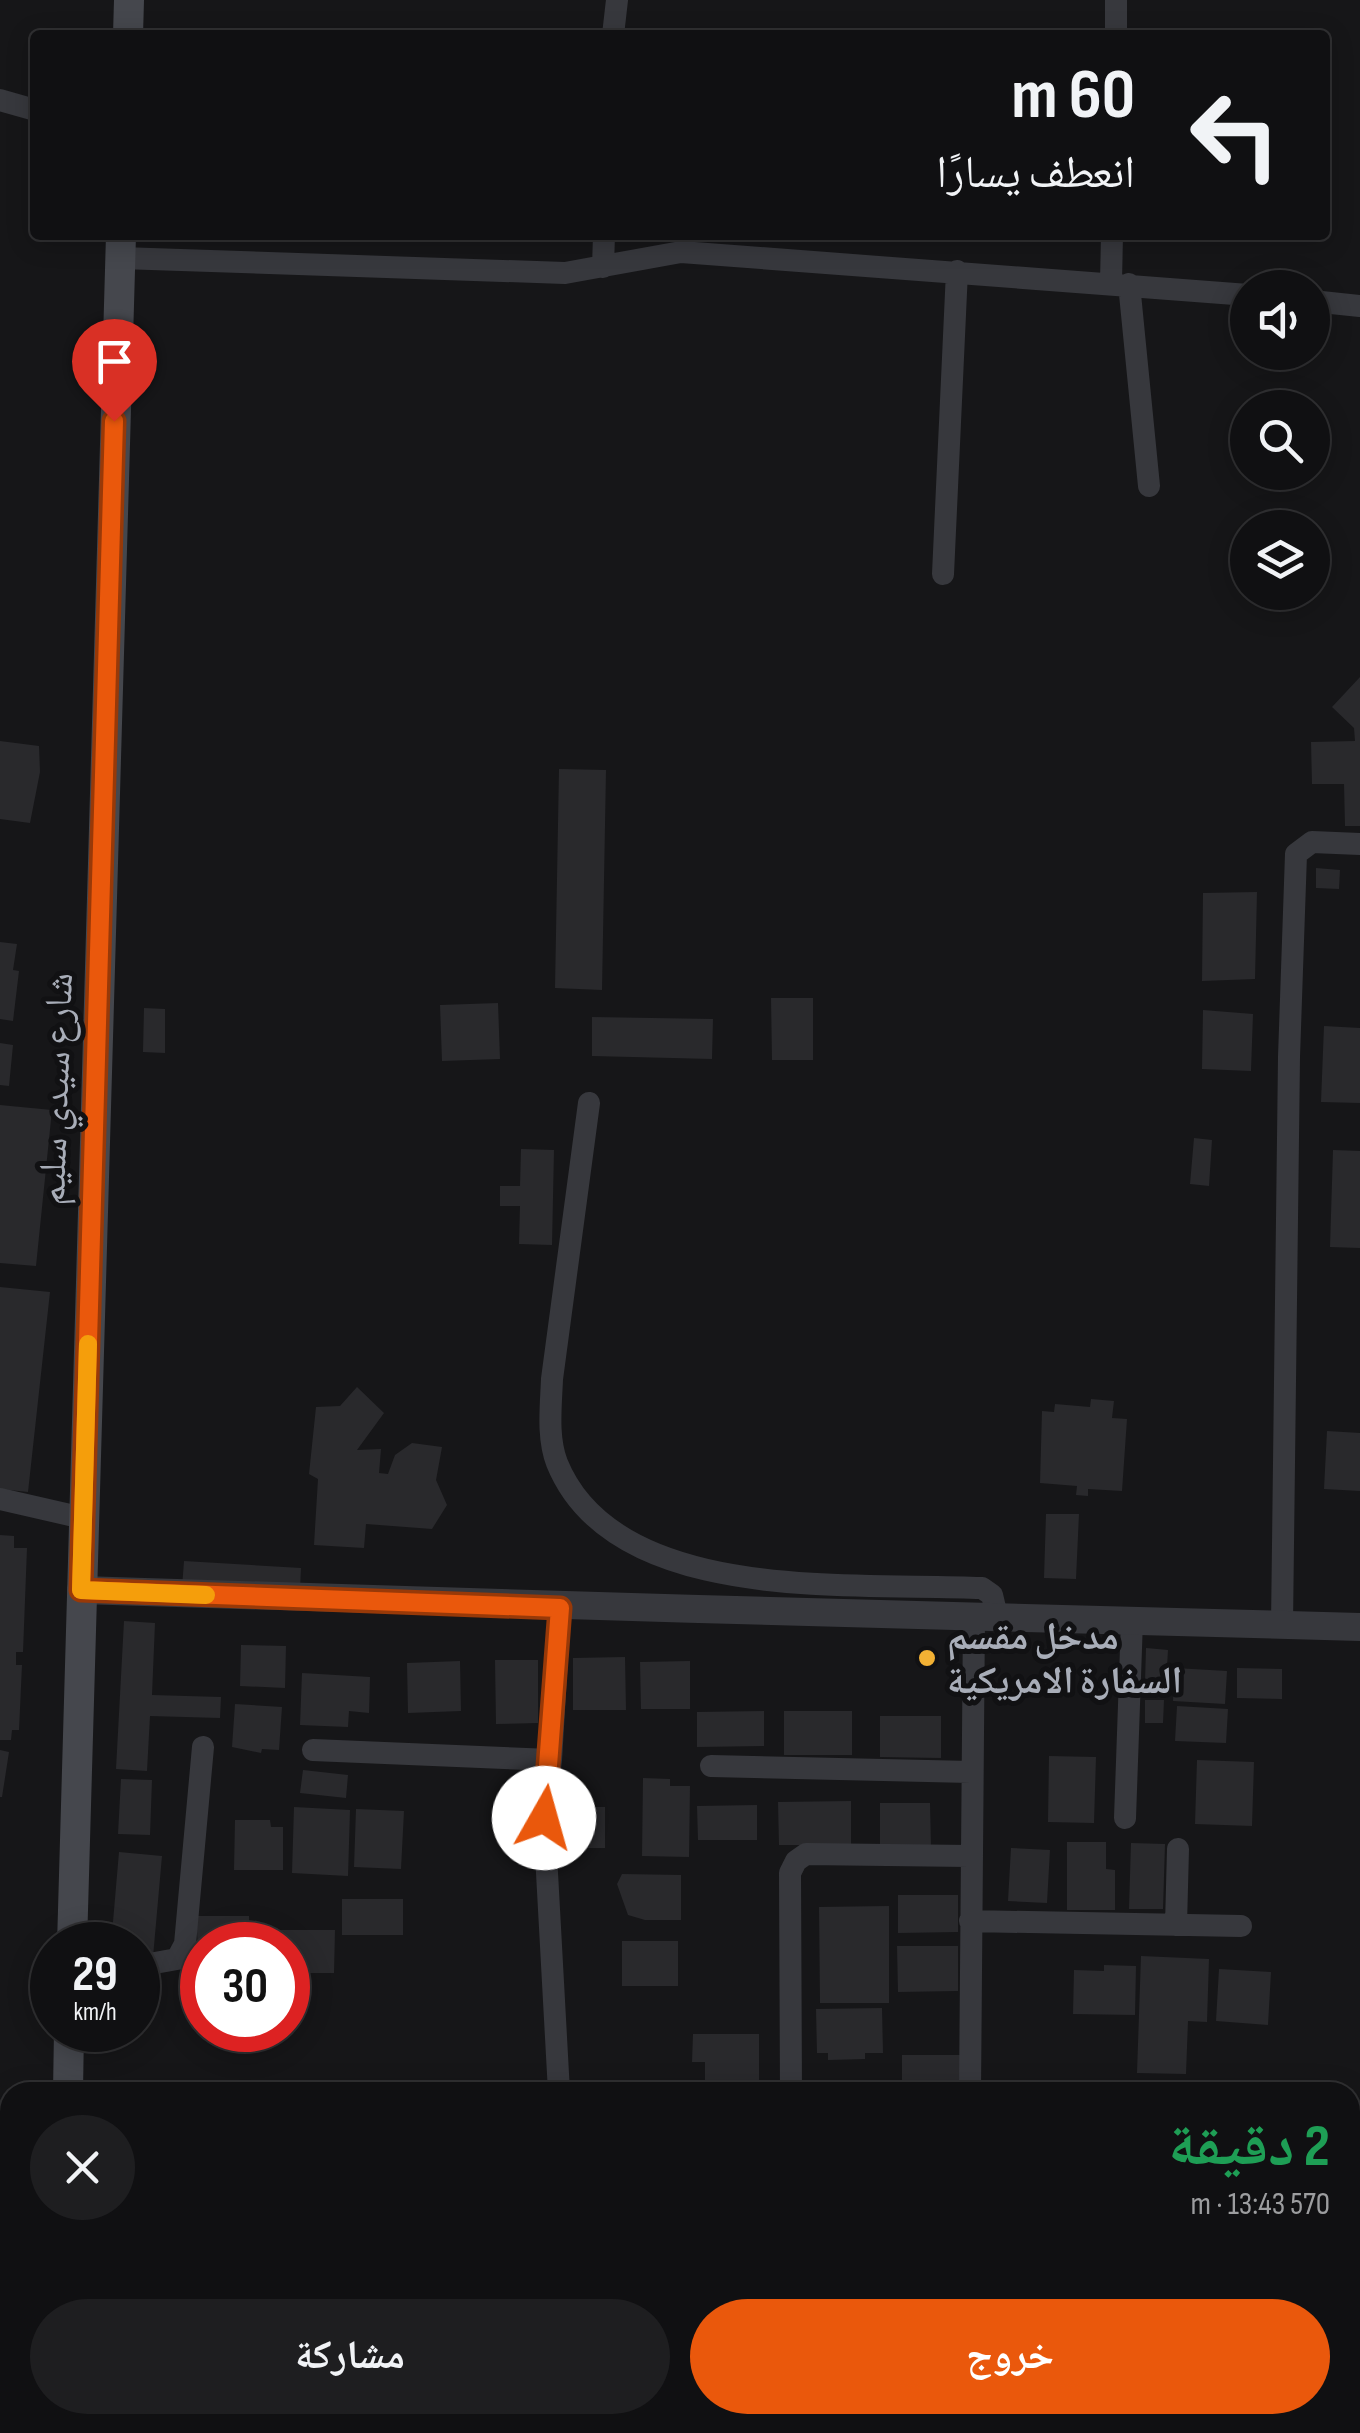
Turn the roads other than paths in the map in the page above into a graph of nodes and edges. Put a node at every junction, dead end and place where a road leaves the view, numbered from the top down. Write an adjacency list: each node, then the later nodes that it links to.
1 (129, 0): 4 (main road)
2 (616, 0): 5 (street)
3 (1116, 0): 6 (street)
4 (128, 30)
5 (613, 30)
6 (1116, 30)
7 (0, 100): 8 (street)
8 (30, 109)
9 (604, 240): 12 (street)
10 (1113, 240): 14 (street)
11 (121, 246): 12 (street); 23 (main road, شارع سيدي سليم)
12 (603, 267): 13 (street)
13 (958, 271): 14 (street); 19 (street)
14 (1120, 283): 15 (street); 18 (street)
15 (1230, 293)
16 (1330, 303): 17 (street)
17 (1360, 306)
18 (1149, 486)
19 (943, 574)
20 (1360, 844): 28 (street)
21 (588, 1103): 26 (street)
22 (0, 1499): 23 (street)
23 (83, 1518): 24 (main road, شارع سيدي سليم)
24 (81, 1590): 25 (street); 39 (main road, شارع سيدي سليم)
25 (560, 1608): 26 (street); 32 (street)
26 (986, 1616): 27 (street); 34 (street)
27 (1132, 1620): 28 (street); 35 (street)
28 (1282, 1625): 29 (street)
29 (1360, 1628)
30 (203, 1747): 42 (street)
31 (314, 1750): 32 (street)
32 (551, 1760): 45 (street)
33 (711, 1766): 34 (street)
34 (971, 1772): 37 (street)
35 (1126, 1818)
36 (1178, 1849): 40 (street)
37 (970, 1856): 38 (street); 46 (street)
38 (970, 1921): 40 (street); 47 (street)
39 (73, 1922)
40 (1176, 1925): 41 (street)
41 (1241, 1926)
42 (160, 1962)
43 (69, 2052): 44 (main road)
44 (68, 2082)
45 (557, 2082)
46 (790, 2082)
47 (970, 2082)

